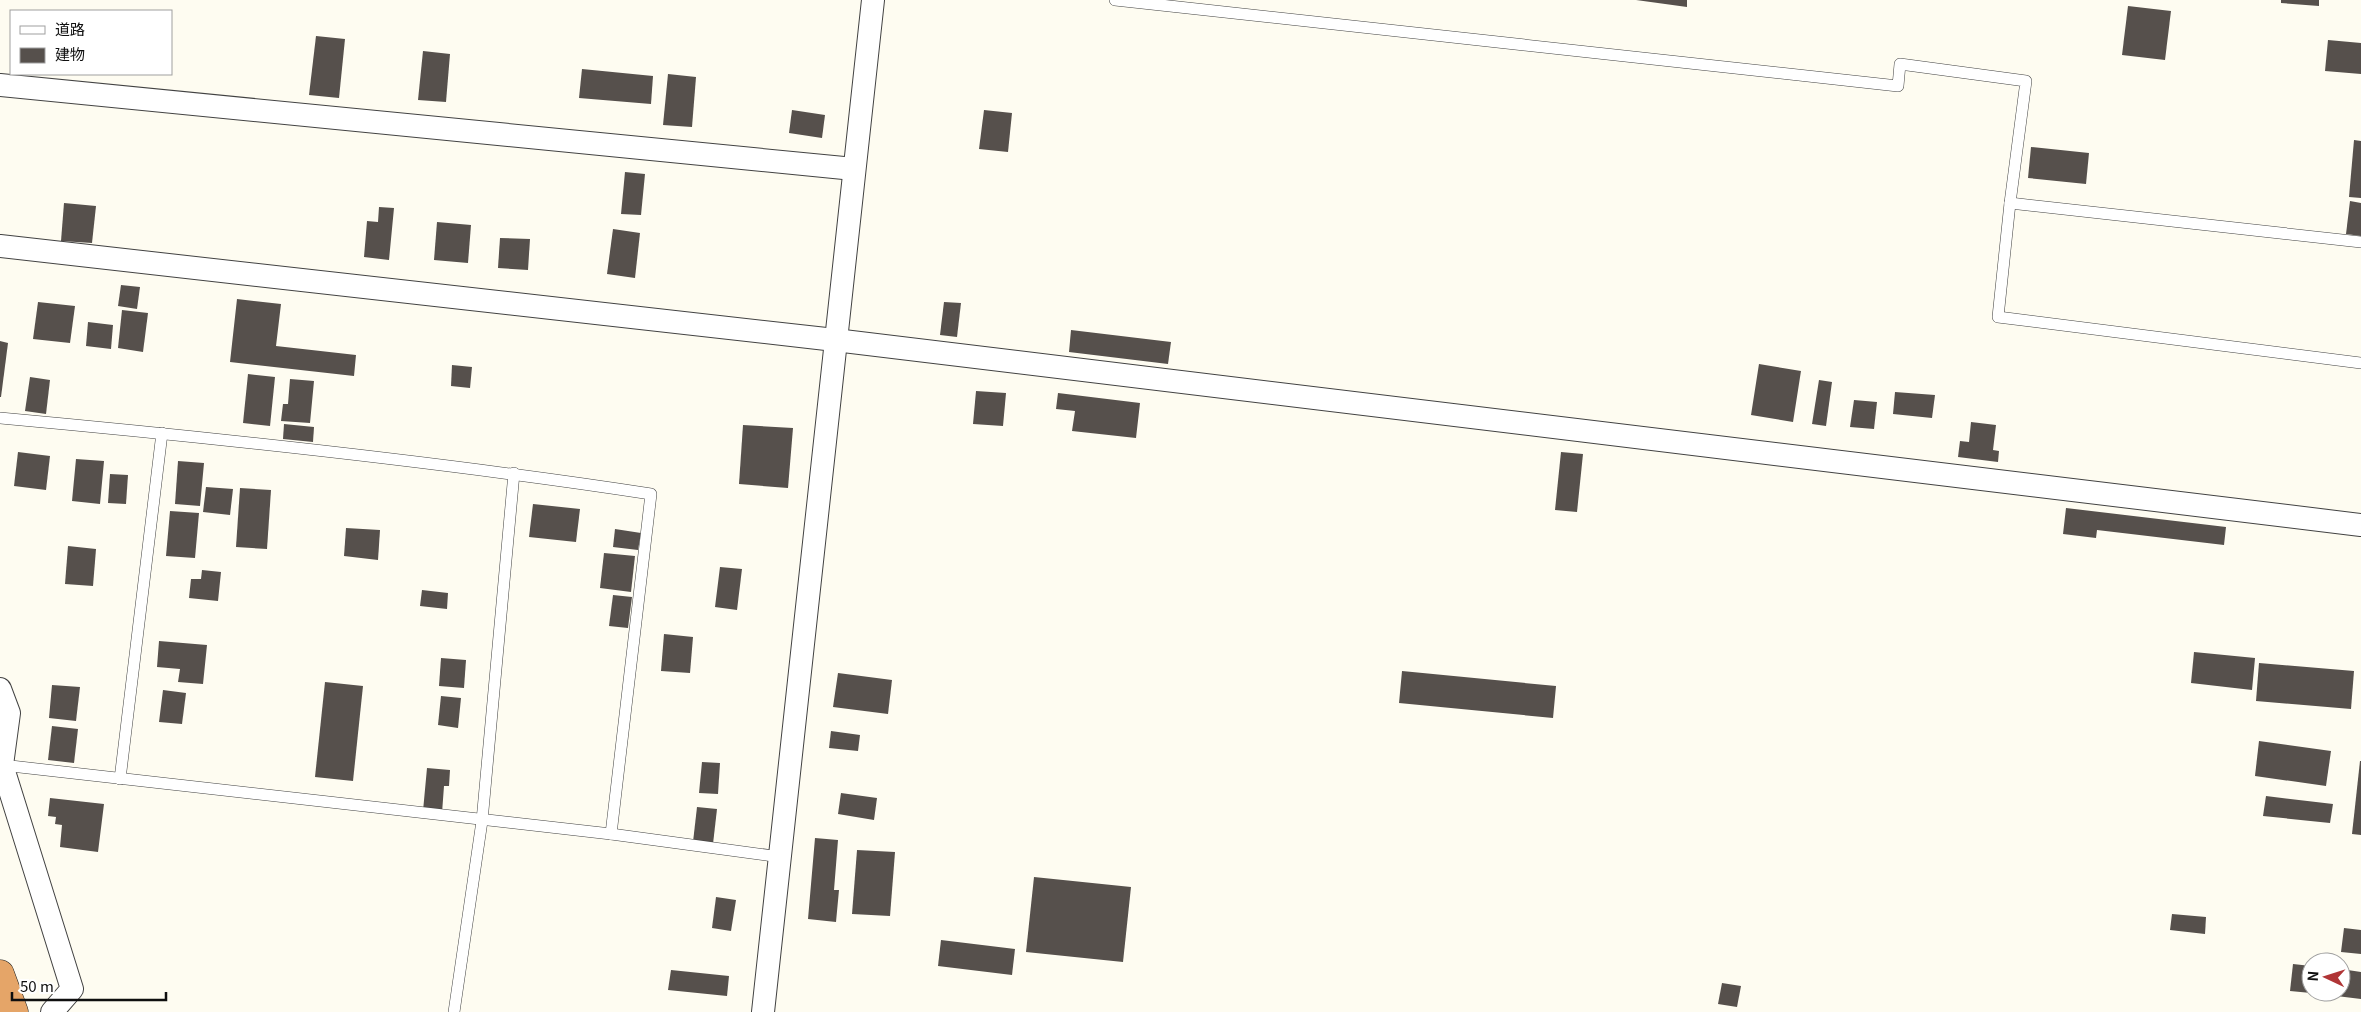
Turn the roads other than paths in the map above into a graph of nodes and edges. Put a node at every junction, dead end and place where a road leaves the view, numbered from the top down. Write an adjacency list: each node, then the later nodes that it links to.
1 (873, 0): 4 (street)
2 (1115, 0): 5 (lane)
3 (0, 85): 4 (street)
4 (854, 169): 8 (street)
5 (2010, 202): 6 (lane); 9 (lane)
6 (2361, 242)
7 (0, 246): 8 (street)
8 (835, 340): 13 (street); 19 (street)
9 (2361, 363)
10 (0, 418): 11 (lane)
11 (162, 433): 12 (lane); 16 (lane)
12 (514, 473): 17 (lane); 18 (lane)
13 (2361, 525)
14 (0, 689): 15 (street)
15 (1, 765): 16 (lane); 22 (street)
16 (120, 779): 17 (lane)
17 (482, 821): 18 (lane); 23 (lane)
18 (611, 834): 19 (lane)
19 (781, 857): 24 (street)
20 (0, 974): 21 (highway)
21 (14, 1012)
22 (52, 1012)
23 (454, 1012)
24 (763, 1012)

